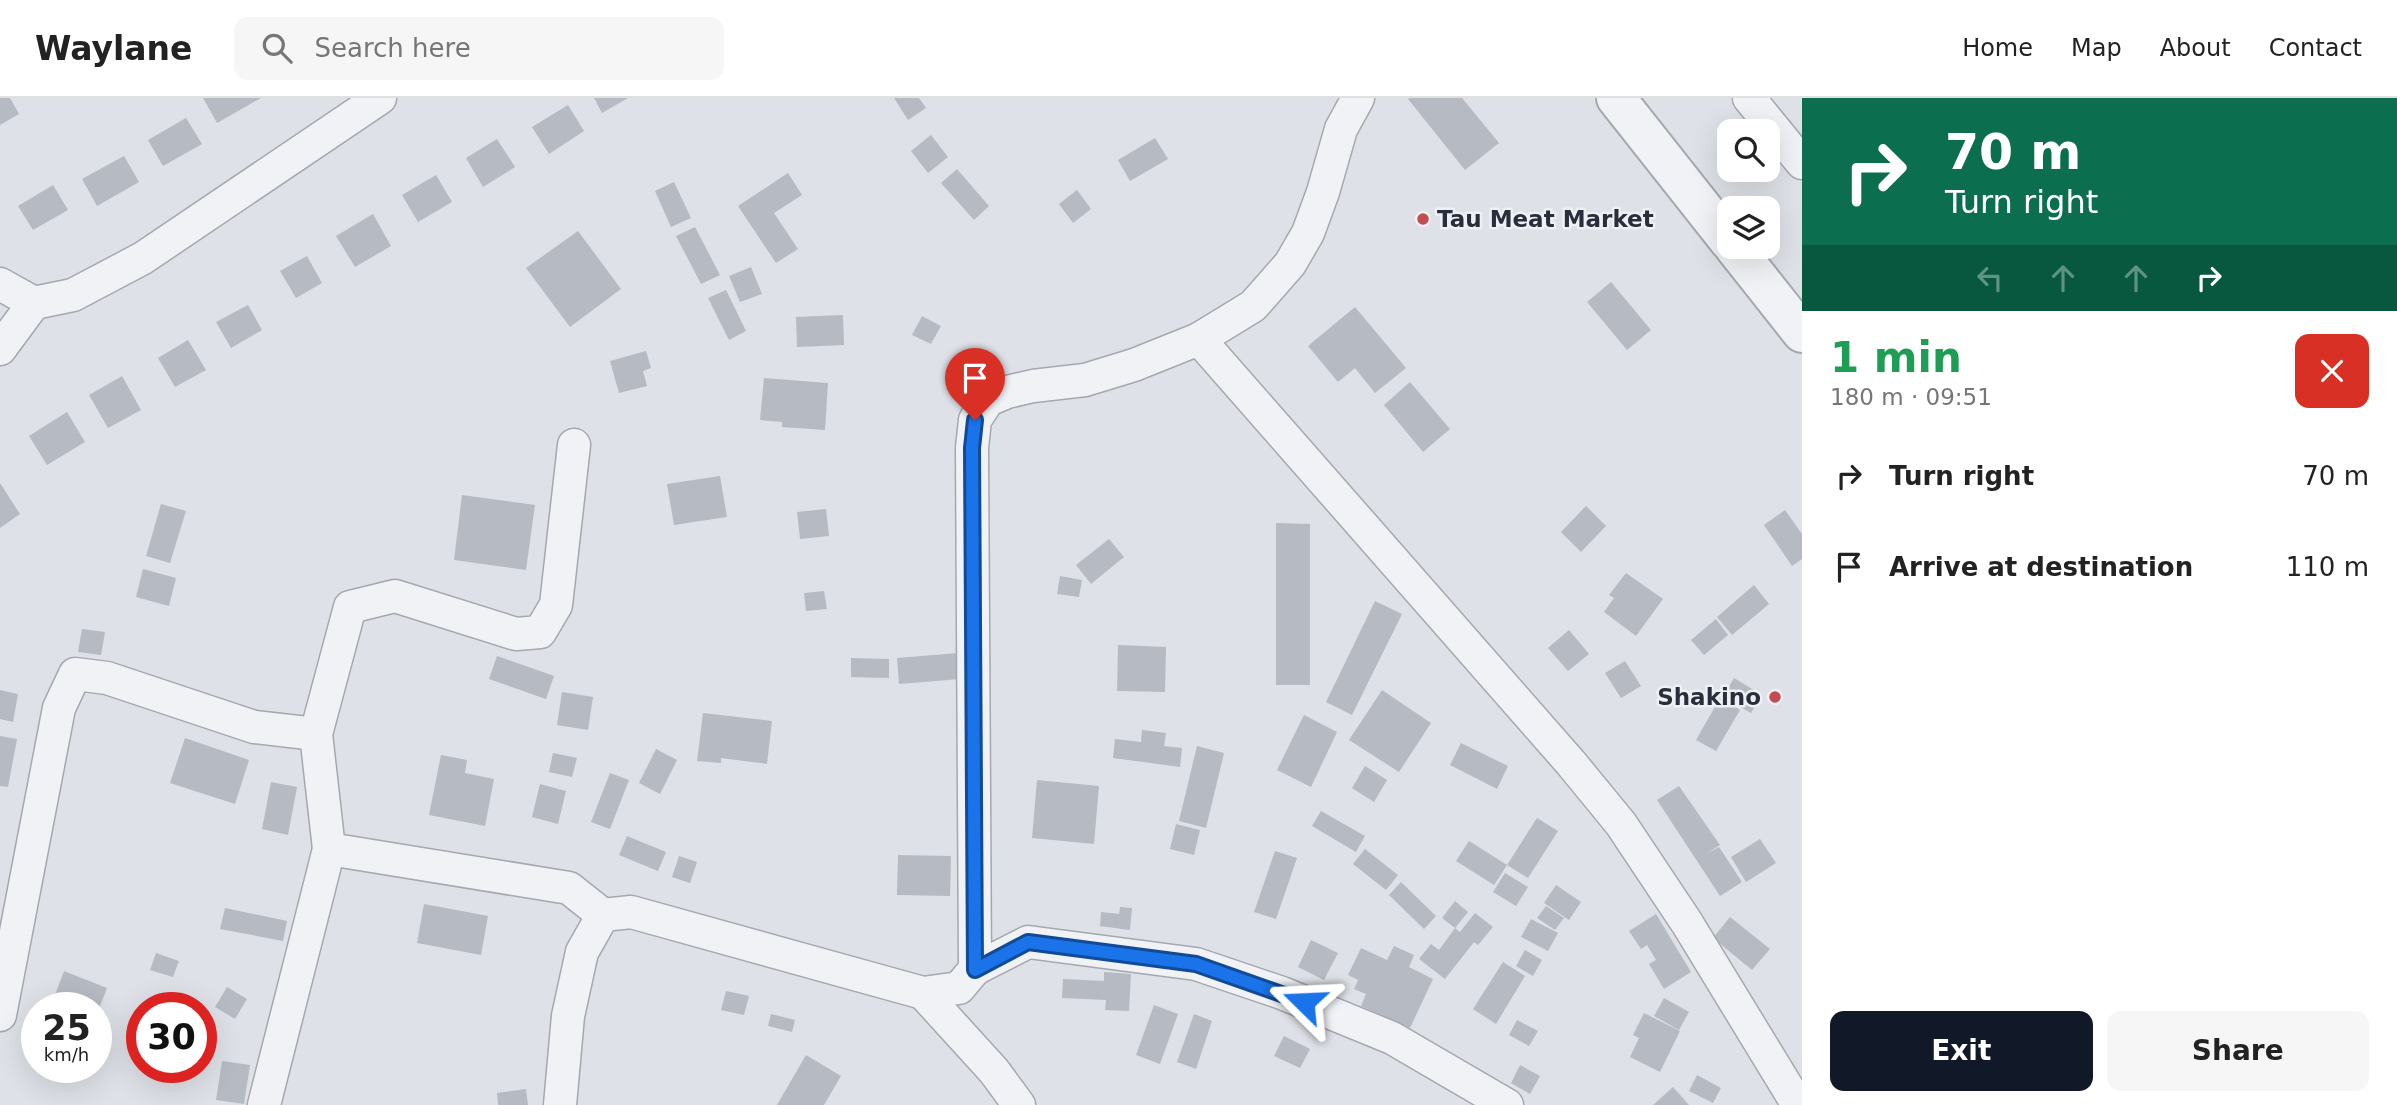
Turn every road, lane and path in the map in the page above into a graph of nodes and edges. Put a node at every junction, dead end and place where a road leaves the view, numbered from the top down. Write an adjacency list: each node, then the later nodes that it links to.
1 (380, 98): 9 (street)
2 (1358, 98): 11 (street)
3 (1616, 98): 6 (street)
4 (1749, 98): 5 (street)
5 (1802, 163)
6 (1717, 226)
7 (1743, 259): 10 (street)
8 (0, 284): 9 (street)
9 (34, 303): 12 (street)
10 (1802, 333)
11 (1199, 339): 17 (street); 24 (street)
12 (0, 349)
13 (575, 445): 14 (street)
14 (316, 734): 15 (street); 19 (street)
15 (330, 849): 16 (street); 20 (street)
16 (603, 915): 18 (street); 21 (street)
17 (975, 970): 18 (street); 23 (street)
18 (923, 993): 22 (street)
19 (0, 1015)
20 (264, 1105)
21 (560, 1105)
22 (1019, 1105)
23 (1507, 1105)
24 (1798, 1105)

